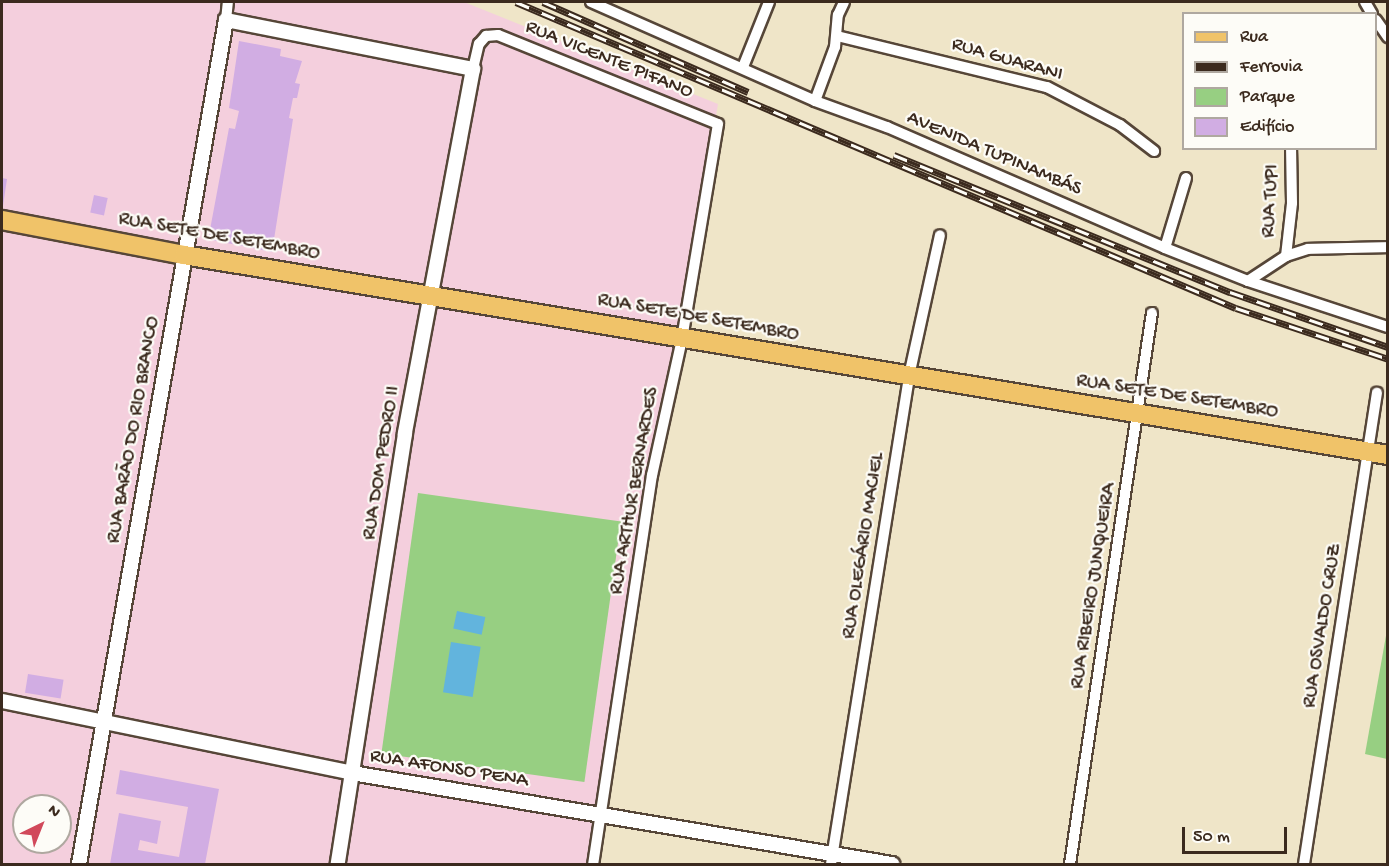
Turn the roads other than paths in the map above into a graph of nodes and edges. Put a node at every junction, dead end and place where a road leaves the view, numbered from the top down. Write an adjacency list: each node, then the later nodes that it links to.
1 (228, 2): 5 (street, RUA BARÃO DO RIO BRANCO)
2 (591, 2): 9 (street, AVENIDA TUPINAMBÁS)
3 (769, 2): 9 (street)
4 (844, 2): 7 (street)
5 (226, 20): 10 (street); 20 (street, RUA BARÃO DO RIO BRANCO)
6 (1377, 21): 8 (street)
7 (837, 36): 11 (street); 14 (street, RUA GUARANI)
8 (1388, 37)
9 (743, 67): 11 (street, AVENIDA TUPINAMBÁS)
10 (473, 69): 12 (street, RUA VICENTE PIFANO); 23 (street, RUA DOM PEDRO II)
11 (815, 101): 19 (street, AVENIDA TUPINAMBÁS)
12 (718, 124): 26 (street, RUA ARTHUR BERNARDES)
13 (1291, 150): 21 (street, RUA TUPI)
14 (1154, 151)
15 (1186, 178): 19 (street)
16 (2, 220): 20 (main road, RUA SETE DE SETEMBRO)
17 (940, 235): 27 (street, RUA OLEGÁRIO MACIEL)
18 (1388, 247): 21 (street)
19 (1165, 248): 22 (street, AVENIDA TUPINAMBÁS)
20 (184, 255): 23 (main road, RUA SETE DE SETEMBRO); 33 (street, RUA BARÃO DO RIO BRANCO)
21 (1286, 256): 22 (street)
22 (1248, 281): 25 (street, AVENIDA TUPINAMBÁS)
23 (430, 296): 26 (main road, RUA SETE DE SETEMBRO); 34 (street, RUA DOM PEDRO II)
24 (1152, 313): 29 (street, RUA RIBEIRO JUNQUEIRA)
25 (1388, 327)
26 (682, 339): 27 (main road, RUA SETE DE SETEMBRO); 35 (street, RUA ARTHUR BERNARDES)
27 (909, 376): 29 (main road, RUA SETE DE SETEMBRO); 36 (street, RUA OLEGÁRIO MACIEL)
28 (1377, 393): 30 (street, RUA OSVALDO CRUZ)
29 (1139, 413): 30 (main road, RUA SETE DE SETEMBRO); 41 (street, RUA RIBEIRO JUNQUEIRA)
30 (1369, 452): 31 (main road, RUA SETE DE SETEMBRO); 42 (street, RUA OSVALDO CRUZ)
31 (1388, 455)
32 (2, 700): 33 (street, RUA AFONSO PENA)
33 (103, 722): 34 (street, RUA AFONSO PENA); 37 (street, RUA BARÃO DO RIO BRANCO)
34 (352, 773): 35 (street, RUA AFONSO PENA); 38 (street, RUA DOM PEDRO II)
35 (601, 813): 36 (street, RUA AFONSO PENA); 39 (street, RUA ARTHUR BERNARDES)
36 (832, 859): 40 (street, RUA AFONSO PENA)
37 (79, 864)
38 (338, 864)
39 (593, 864)
40 (892, 864)
41 (1070, 864)
42 (1304, 864)

